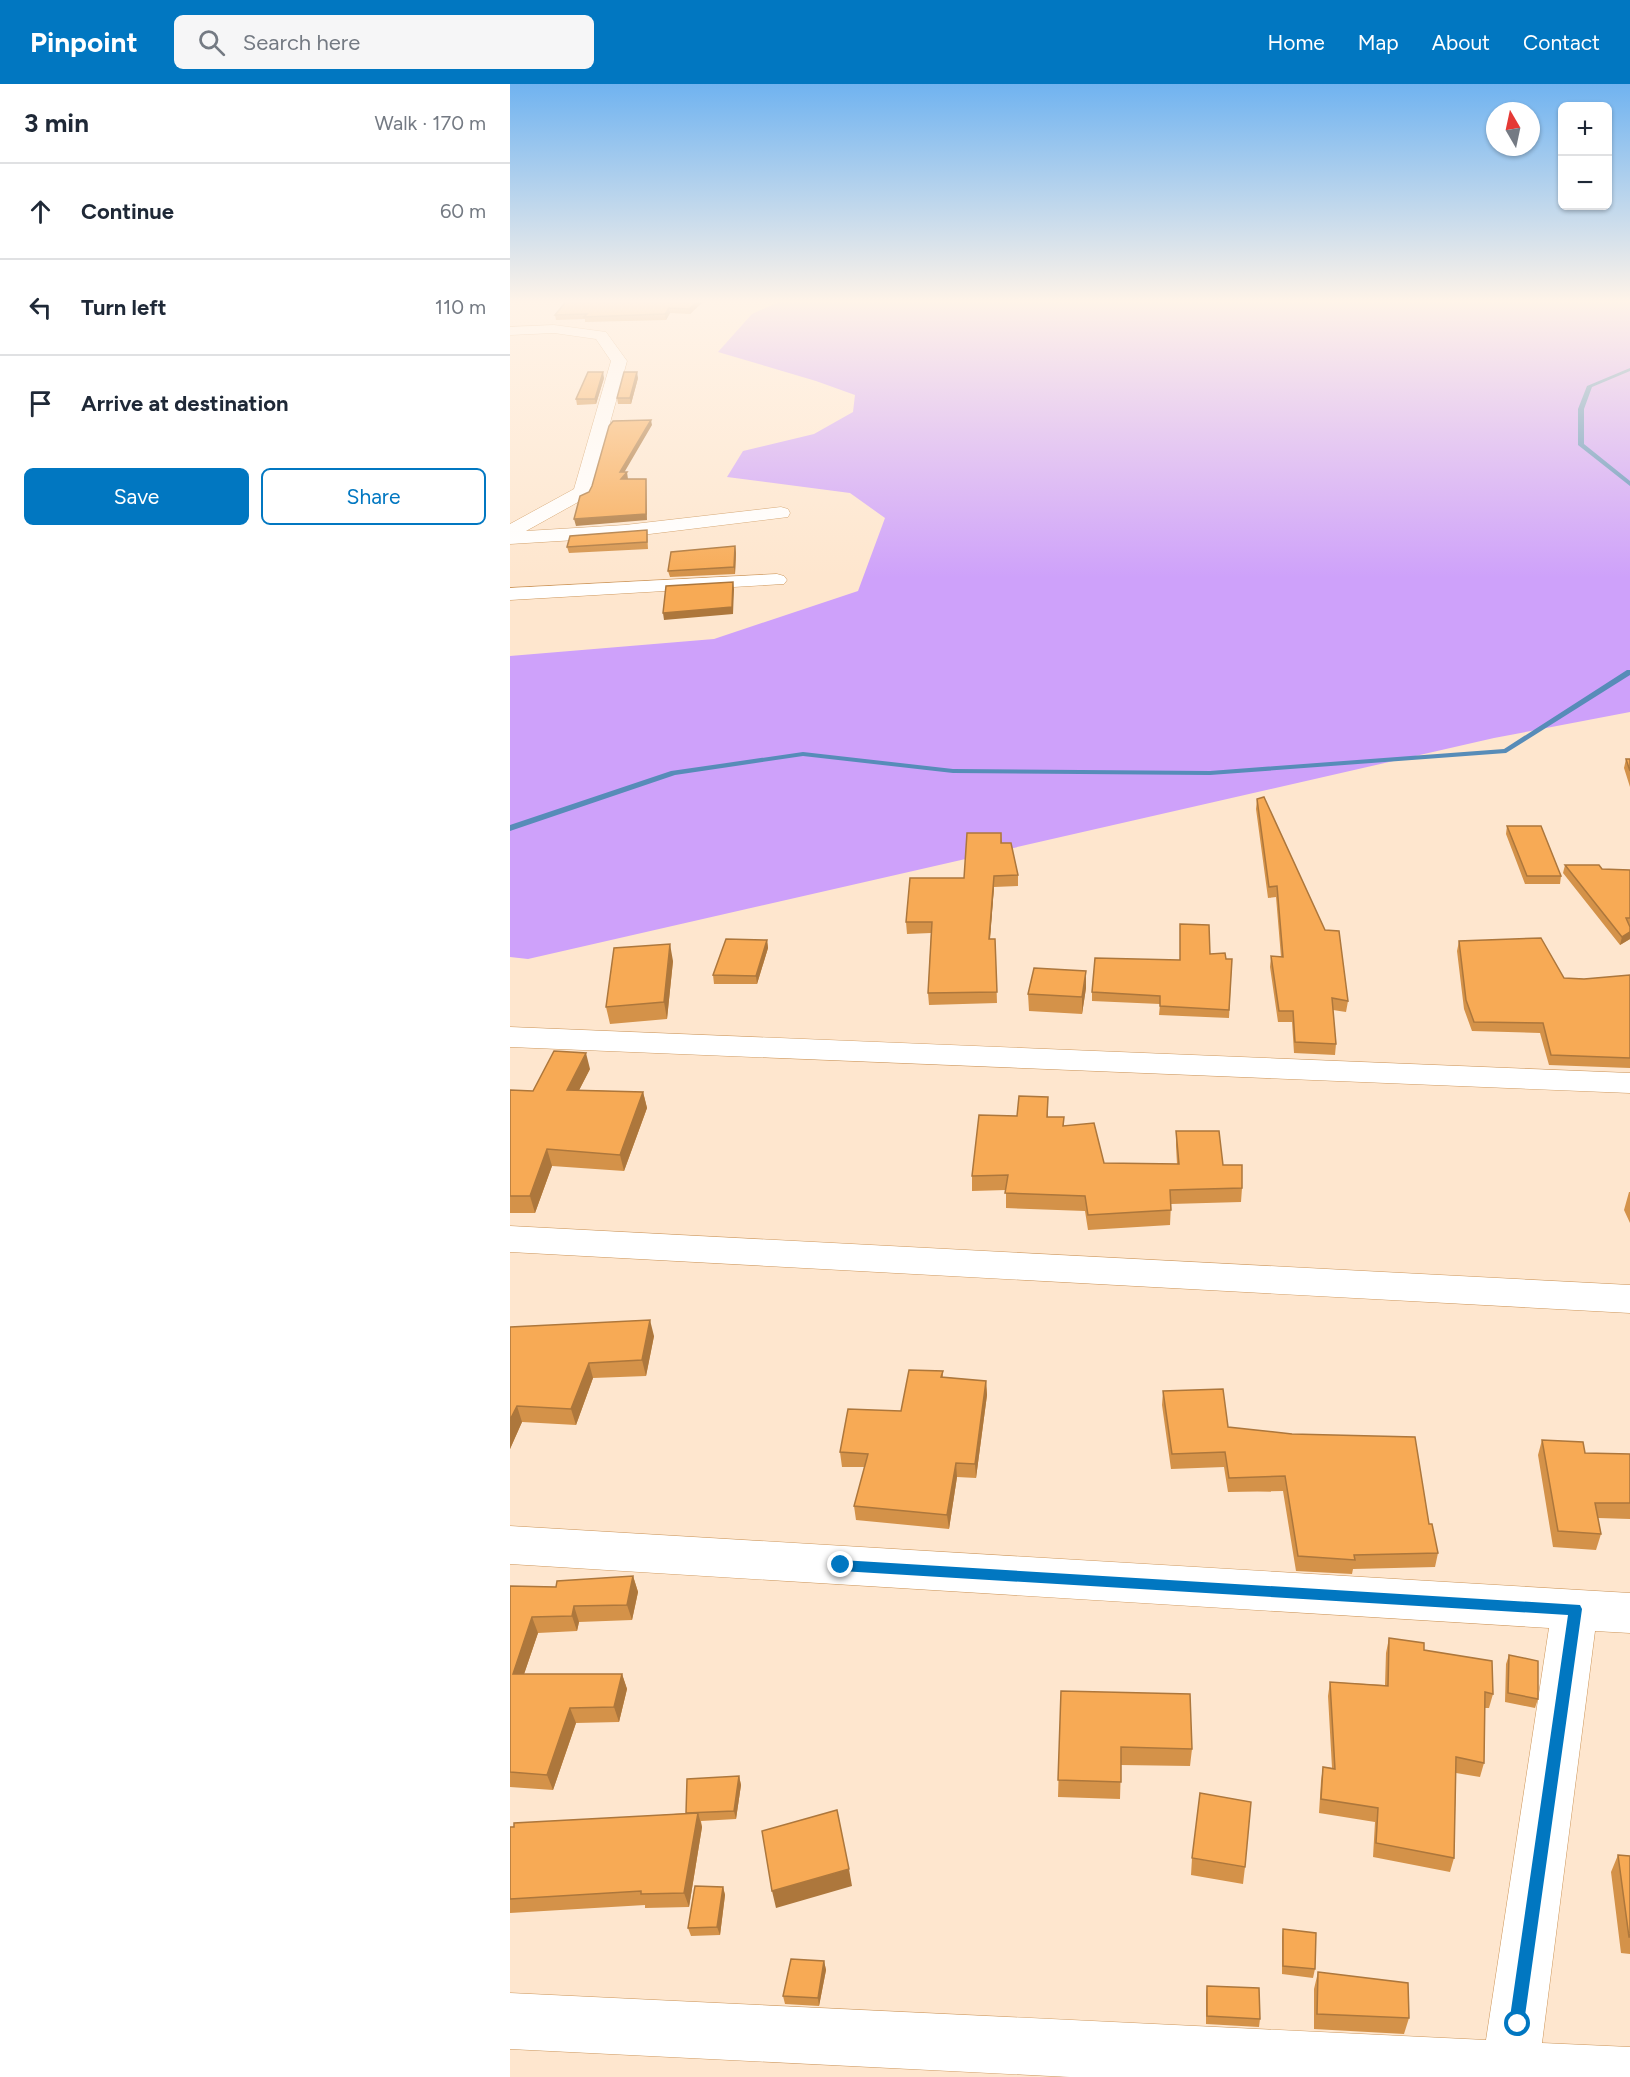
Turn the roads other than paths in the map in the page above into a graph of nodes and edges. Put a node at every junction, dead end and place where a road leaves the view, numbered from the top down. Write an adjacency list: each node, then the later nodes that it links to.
1 (610, 392): 3 (street)
2 (781, 513): 4 (street)
3 (510, 532)
4 (510, 538)
5 (777, 580): 6 (street)
6 (510, 594)
7 (510, 1037): 8 (street)
8 (1630, 1083)
9 (510, 1239): 10 (street)
10 (1630, 1299)
11 (510, 1545): 12 (street)
12 (1575, 1609): 13 (street); 15 (street)
13 (1630, 1613)
14 (510, 2021): 15 (street)
15 (1511, 2075): 16 (street)
16 (1630, 2076)

